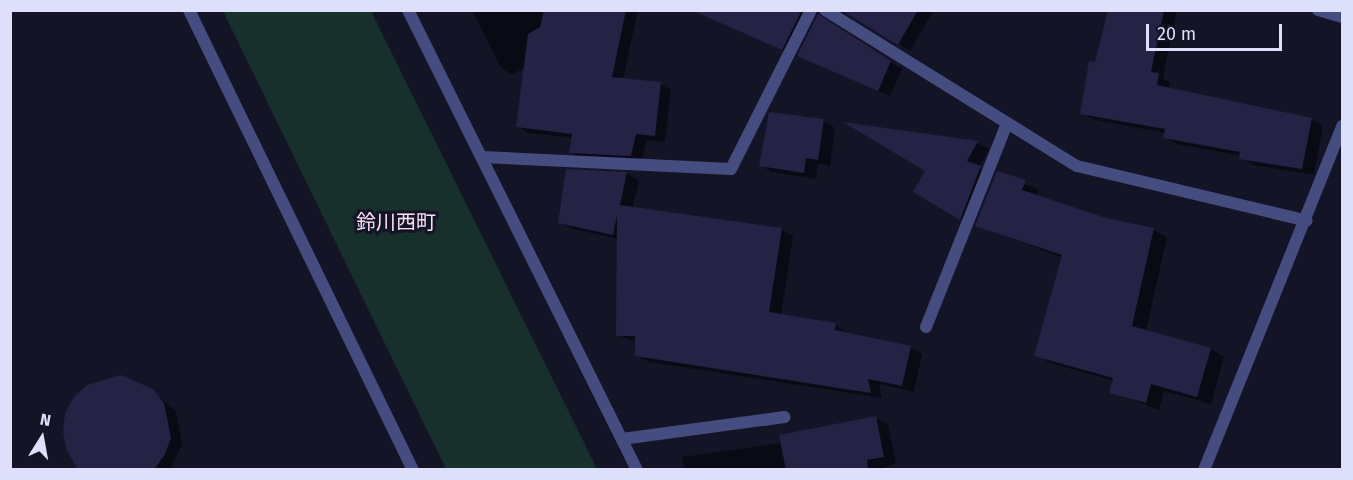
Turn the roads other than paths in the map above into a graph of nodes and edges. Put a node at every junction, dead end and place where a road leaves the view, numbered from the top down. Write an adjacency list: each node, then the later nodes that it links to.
1 (189, 10): 14 (street)
2 (408, 10): 9 (street)
3 (811, 10): 9 (street)
4 (825, 10): 7 (street)
5 (1318, 10): 6 (street)
6 (1342, 17)
7 (1007, 123): 10 (street); 11 (street)
8 (1342, 126): 10 (street)
9 (483, 157): 13 (street)
10 (1307, 221): 16 (street)
11 (926, 327)
12 (785, 417): 13 (street)
13 (622, 439): 15 (street)
14 (413, 470)
15 (637, 470)
16 (1204, 470)

